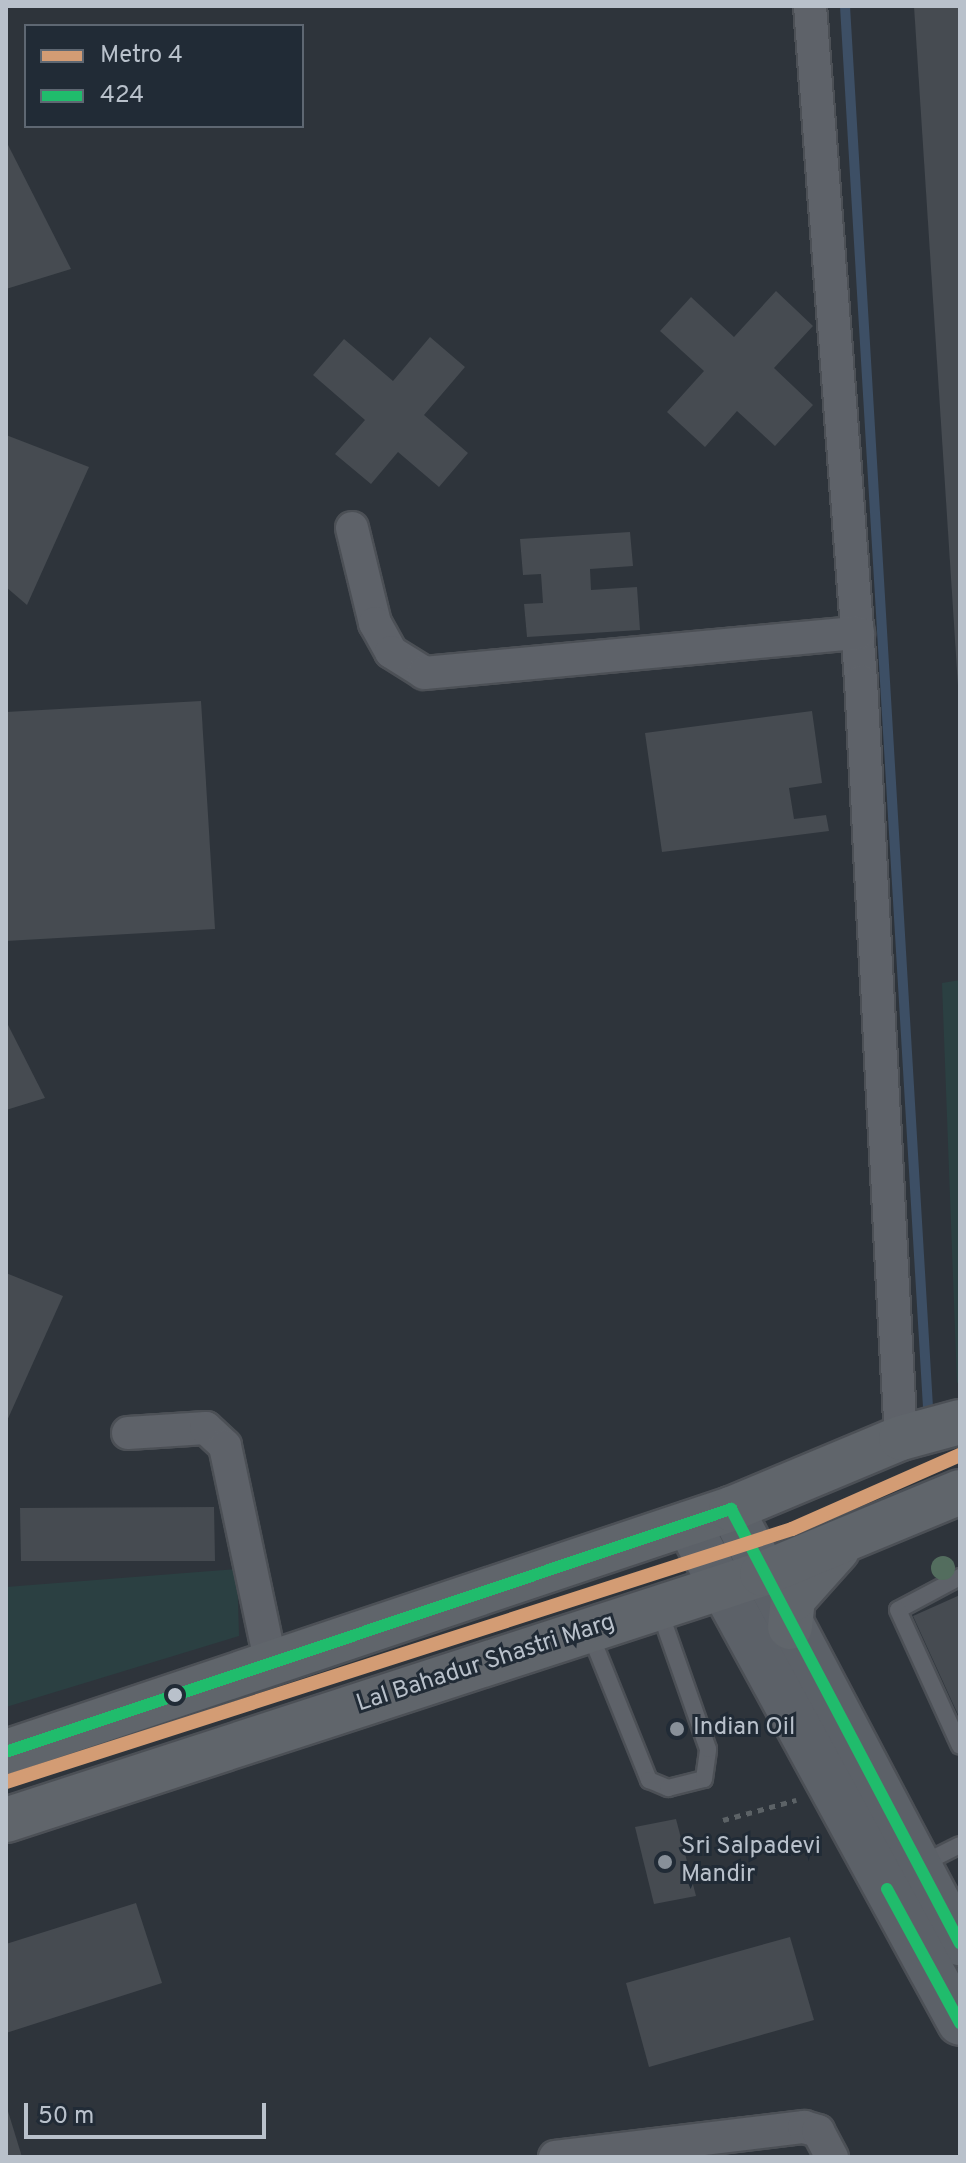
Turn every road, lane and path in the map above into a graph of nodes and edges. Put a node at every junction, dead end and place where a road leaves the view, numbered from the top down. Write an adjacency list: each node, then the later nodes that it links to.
1 (810, 6): 3 (street)
2 (352, 528): 3 (street)
3 (858, 633): 6 (street)
4 (960, 1422): 6 (main road)
5 (128, 1433): 16 (street)
6 (901, 1438): 8 (main road)
7 (960, 1492): 10 (main road, Lal Bahadur Shastri Marg)
8 (731, 1509): 9 (main road); 12 (street)
9 (688, 1524): 12 (street); 16 (main road)
10 (850, 1537): 12 (main road, Lal Bahadur Shastri Marg); 14 (main road)
11 (960, 1577): 17 (lane)
12 (741, 1581): 13 (main road, Lal Bahadur Shastri Marg); 14 (street); 19 (street)
13 (658, 1608): 15 (main road, Lal Bahadur Shastri Marg); 15 (lane)
14 (790, 1627): 23 (street)
15 (589, 1631): 20 (main road, Lal Bahadur Shastri Marg)
16 (271, 1664): 18 (main road)
17 (960, 1746)
18 (6, 1752)
19 (832, 1790): 21 (path); 25 (street)
20 (6, 1820)
21 (723, 1820)
22 (960, 1845): 23 (lane)
23 (918, 1866): 24 (street)
24 (960, 1943)
25 (960, 2023)
26 (555, 2157): 27 (street)
27 (832, 2157)

